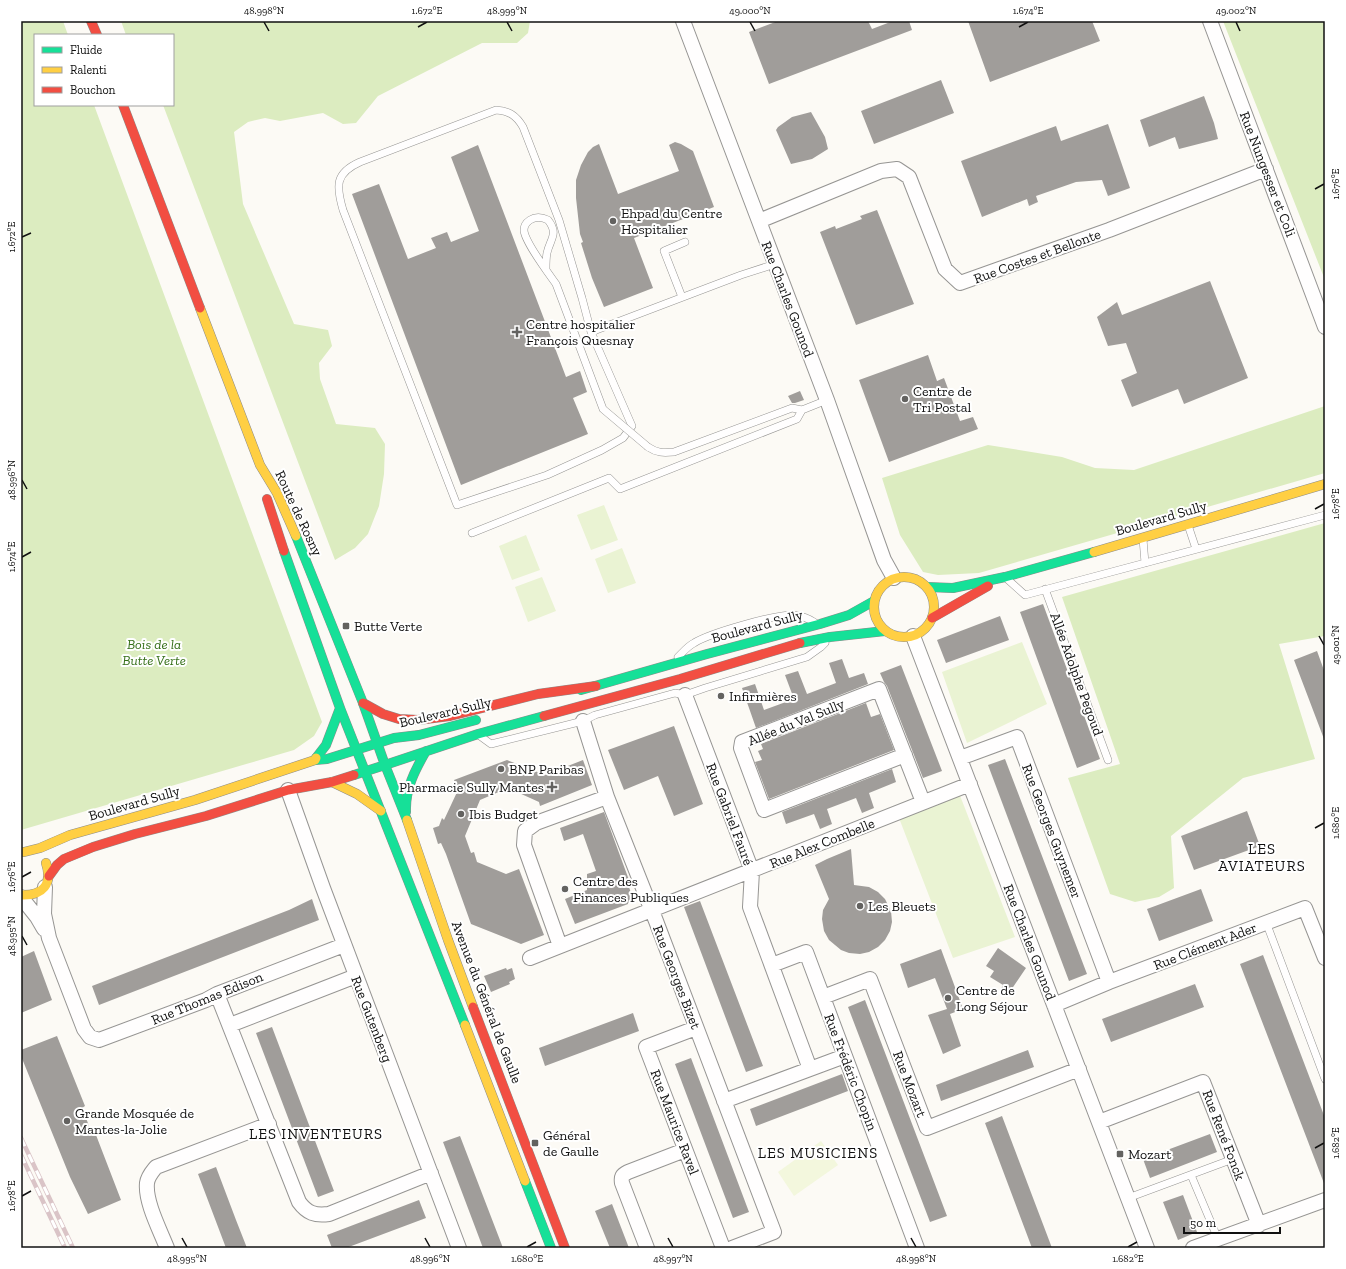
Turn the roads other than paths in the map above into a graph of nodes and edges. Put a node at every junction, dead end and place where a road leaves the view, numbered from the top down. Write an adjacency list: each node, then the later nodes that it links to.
1 (91, 21): 4 (main road)
2 (683, 21): 7 (street, Rue Charles Gounod)
3 (1210, 21): 6 (street, Rue Nungesser et Coli)
4 (97, 34)
5 (123, 106): 16 (main road)
6 (1266, 169): 7 (street, Rue Costes et Bellonte); 12 (street, Rue Nungesser et Coli)
7 (759, 221): 9 (street, Rue Charles Gounod)
8 (684, 242): 11 (lane)
9 (775, 264): 11 (lane); 14 (street, Rue Charles Gounod)
10 (546, 269): 10 (lane, bridge); 15 (lane, bridge)
11 (682, 297): 13 (lane)
12 (1325, 327)
13 (591, 332): 13 (lane)
14 (827, 400): 15 (lane); 25 (street, Rue Charles Gounod)
15 (802, 410): 20 (lane)
16 (260, 465): 39 (main road, Route de Rosny); 40 (main road, Route de Rosny)
17 (1325, 484): 19 (main road, Boulevard Sully)
18 (1325, 515): 22 (lane)
19 (1188, 524): 21 (main road, Boulevard Sully); 22 (lane)
20 (472, 533)
21 (1143, 538): 23 (lane); 24 (main road, Boulevard Sully)
22 (1196, 549): 23 (lane)
23 (1145, 563): 27 (lane)
24 (1005, 577): 26 (main road); 27 (lane); 29 (main road)
25 (894, 578): 26 (main road); 28 (main road)
26 (927, 587): 29 (main road)
27 (1045, 589): 51 (lane, Allée Adolphe Pegoud)
28 (874, 601): 30 (main road, Boulevard Sully); 31 (main road)
29 (932, 618): 32 (main road)
30 (820, 624): 34 (main road, Boulevard Sully); 34 (lane)
31 (885, 631): 32 (main road); 33 (main road, Boulevard Sully)
32 (913, 636): 49 (street, Rue Charles Gounod)
33 (830, 637): 35 (main road, Boulevard Sully); 36 (lane, Boulevard Sully)
34 (673, 663): 37 (main road, Boulevard Sully)
35 (680, 679): 36 (lane); 44 (main road, Boulevard Sully)
36 (717, 684): 38 (lane, Boulevard Sully)
37 (596, 686): 39 (main road); 41 (main road, Boulevard Sully)
38 (685, 695): 43 (lane, Boulevard Sully); 62 (street, Rue Gabriel Fauré)
39 (363, 703): 45 (main road, Route de Rosny)
40 (340, 708): 46 (main road, Route de Rosny); 50 (main road)
41 (508, 711)
42 (485, 717): 45 (main road, Boulevard Sully)
43 (583, 721): 44 (lane, Boulevard Sully); 57 (street, Rue Georges Bizet)
44 (478, 734): 47 (main road, Boulevard Sully)
45 (377, 743): 46 (main road, Boulevard Sully); 52 (main road, Route de Rosny)
46 (357, 750): 50 (main road, Boulevard Sully); 53 (main road, Route de Rosny)
47 (426, 752): 52 (main road, Boulevard Sully); 60 (main road)
48 (905, 755): 48 (street, Allée du Val Sully); 58 (street, Allée du Val Sully)
49 (960, 758): 55 (street, Rue Charles Gounod); 74 (street, Rue Georges Guynemer)
50 (315, 760): 61 (main road, Boulevard Sully)
51 (1108, 760)
52 (385, 764): 53 (main road, Boulevard Sully); 60 (main road, Avenue du Général de Gaulle)
53 (365, 770): 54 (main road, Boulevard Sully); 59 (main road, Avenue du Général de Gaulle)
54 (332, 782): 56 (main road, Boulevard Sully); 59 (main road)
55 (970, 784): 58 (street, Rue Alex Combelle); 77 (street, Rue Charles Gounod)
56 (288, 790): 63 (main road, Boulevard Sully); 68 (street, Rue Gutenberg)
57 (607, 797): 65 (street, Rue Georges Bizet); 69 (street)
58 (923, 802): 62 (street, Rue Alex Combelle)
59 (381, 811): 97 (main road, Avenue du Général de Gaulle)
60 (408, 823): 98 (main road, Avenue du Général de Gaulle)
61 (23, 853): 63 (main road)
62 (752, 871): 65 (street, Rue Alex Combelle); 72 (street, Rue Gabriel Fauré)
63 (47, 882): 64 (main road); 67 (street)
64 (21, 896): 67 (street)
65 (652, 910): 69 (street, Rue Alex Combelle); 79 (street, Rue Georges Bizet)
66 (1266, 922): 71 (street, Rue Clément Ader); 74 (street, Rue Clément Ader); 83 (lane)
67 (49, 938): 75 (street, Rue Thomas Edison)
68 (344, 945): 73 (street, Rue Gutenberg); 75 (street, Rue Thomas Edison)
69 (560, 946): 70 (street, Rue Alex Combelle)
70 (530, 958)
71 (1325, 958)
72 (772, 965): 76 (street, Rue Frédéric Chopin); 81 (street, Rue Gabriel Fauré)
73 (356, 976): 78 (street); 89 (street, Rue Gutenberg)
74 (1109, 982): 77 (street, Rue Clément Ader)
75 (217, 994): 78 (street)
76 (823, 997): 80 (street, Rue Frédéric Chopin); 82 (street, Rue Mozart)
77 (1054, 1006): 82 (street, Rue Charles Gounod)
78 (230, 1025): 86 (street)
79 (696, 1028): 84 (street, Rue Georges Bizet); 87 (street, Rue Maurice Ravel)
80 (845, 1056): 81 (street); 102 (street, Rue Frédéric Chopin)
81 (810, 1069): 84 (street)
82 (1079, 1069): 85 (street, Rue Charles Gounod)
83 (1325, 1079)
84 (724, 1101): 101 (street, Rue Georges Bizet)
85 (1099, 1122): 88 (street, Rue René Fonck); 91 (street, Rue Charles Gounod)
86 (269, 1124): 89 (street); 95 (street)
87 (685, 1150): 99 (street); 100 (street, Rue Maurice Ravel)
88 (1233, 1159): 90 (lane); 93 (street, Rue René Fonck)
89 (431, 1173): 96 (street, Rue Gutenberg)
90 (1191, 1175): 91 (lane); 94 (lane)
91 (1128, 1198): 103 (street, Rue Charles Gounod)
92 (1325, 1200): 93 (street)
93 (1259, 1225): 94 (street)
94 (1218, 1239): 104 (street)
95 (167, 1248)
96 (460, 1248)
97 (551, 1248)
98 (565, 1248)
99 (647, 1248)
100 (723, 1248)
101 (732, 1248)
102 (918, 1248)
103 (1147, 1248)
104 (1194, 1248)

